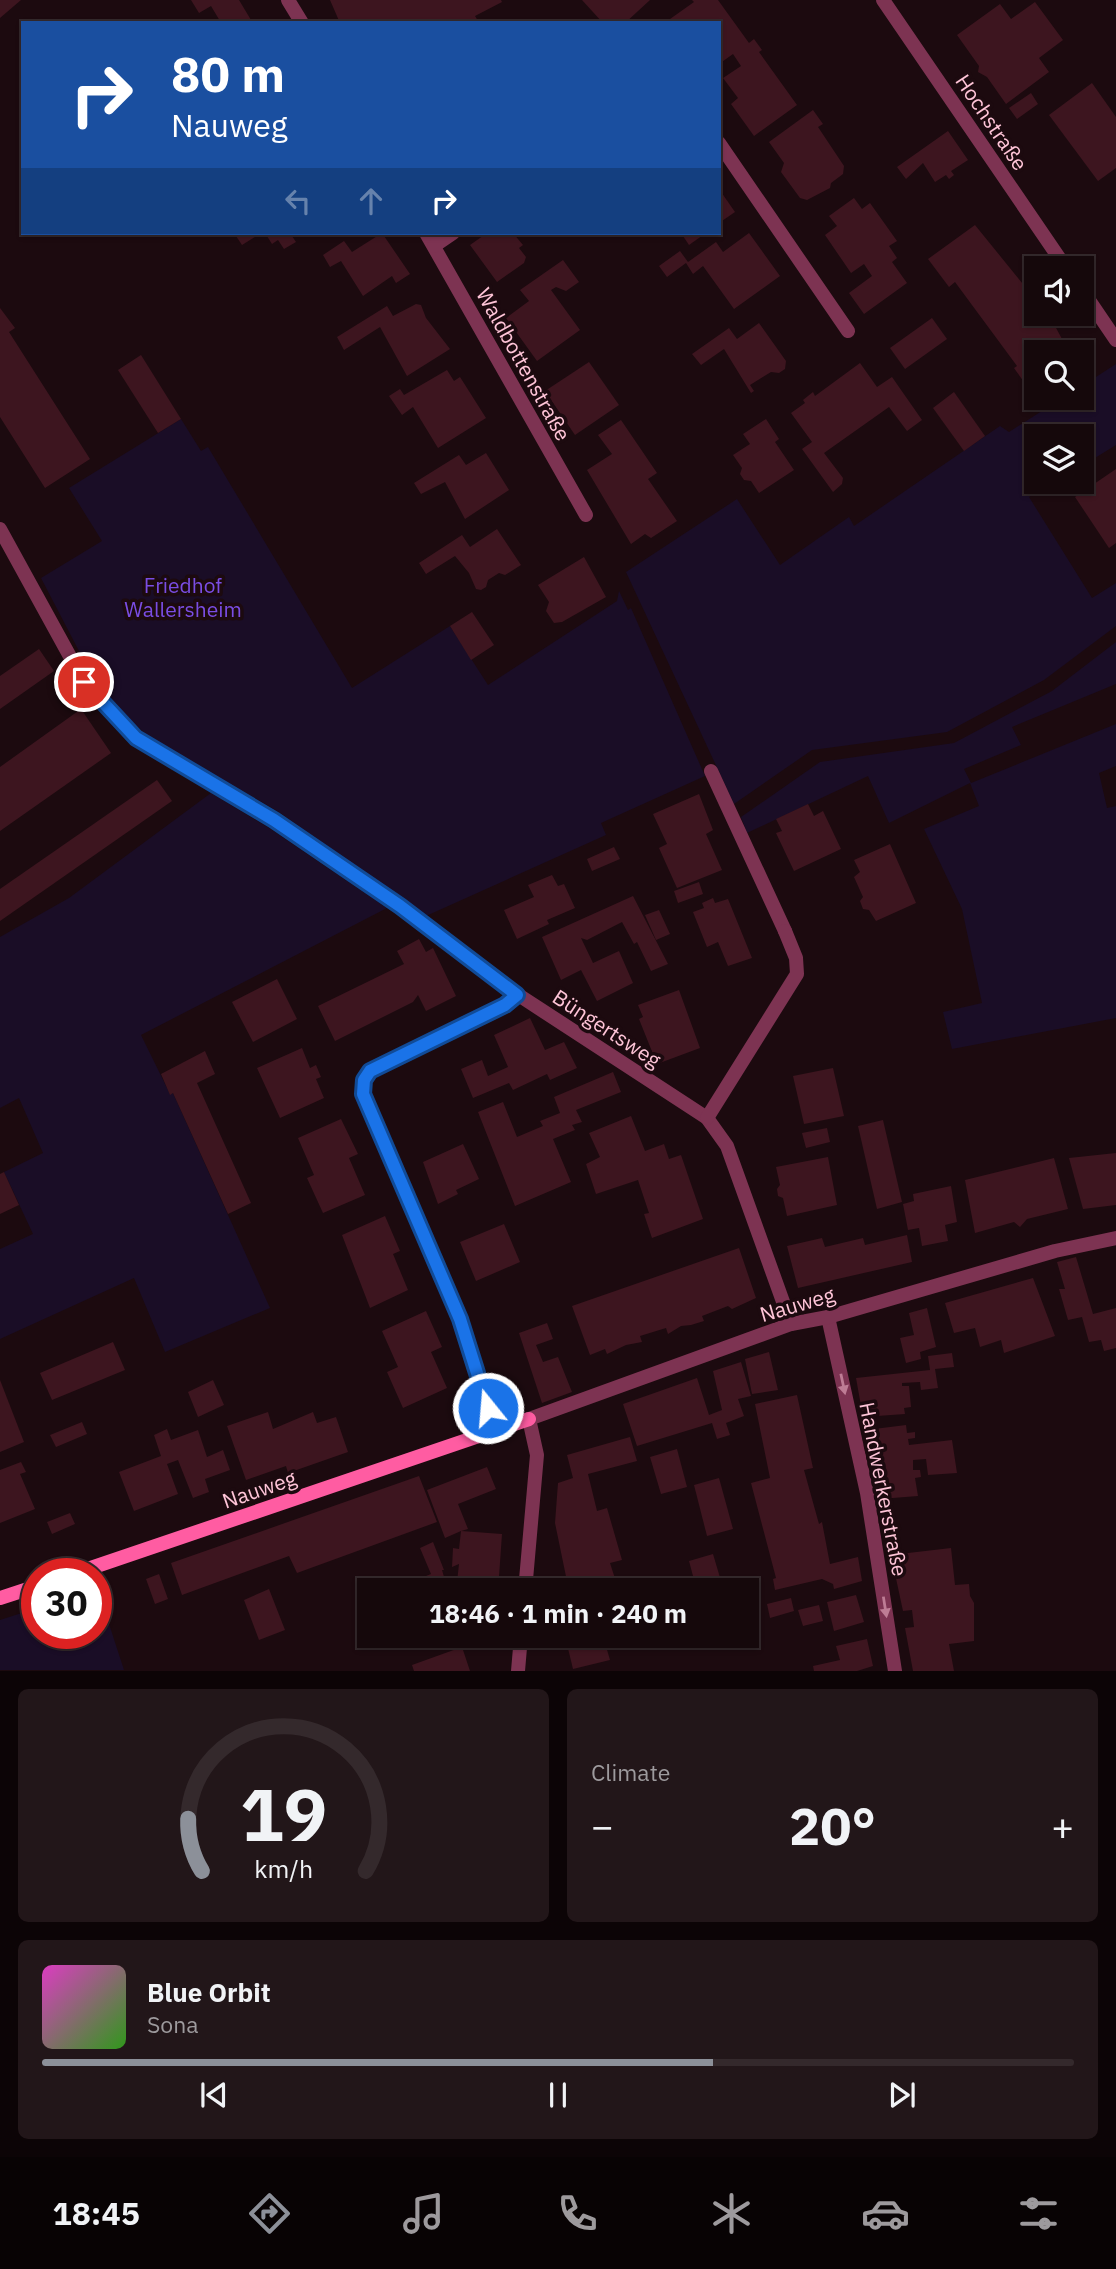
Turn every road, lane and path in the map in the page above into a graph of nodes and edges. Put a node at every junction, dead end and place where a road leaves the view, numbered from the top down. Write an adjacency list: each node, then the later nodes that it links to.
1 (288, 0): 3 (street)
2 (883, 0): 8 (street, Hochstraße)
3 (301, 21)
4 (721, 146): 10 (street)
5 (427, 235): 7 (street, Waldbottenstraße)
6 (450, 235): 7 (street)
7 (434, 246): 12 (street, Waldbottenstraße)
8 (1058, 256)
9 (1094, 308): 11 (street)
10 (848, 331)
11 (1116, 340)
12 (586, 515)
13 (0, 529): 15 (street, Büngertsweg)
14 (710, 771): 16 (street)
15 (517, 995): 16 (street, Büngertsweg); 21 (street)
16 (707, 1118): 19 (street, Büngertsweg)
17 (1116, 1238): 18 (street, Nauweg)
18 (828, 1317): 19 (street, Nauweg); 28 (street, Handwerkerstraße, one-way to 28)
19 (791, 1324): 20 (street, Nauweg)
20 (529, 1419): 21 (street, Nauweg); 23 (street)
21 (495, 1430): 22 (street, Nauweg)
22 (112, 1561)
23 (526, 1578)
24 (21, 1591): 25 (street)
25 (0, 1598)
26 (520, 1648): 27 (street)
27 (518, 1671)
28 (895, 1671)

